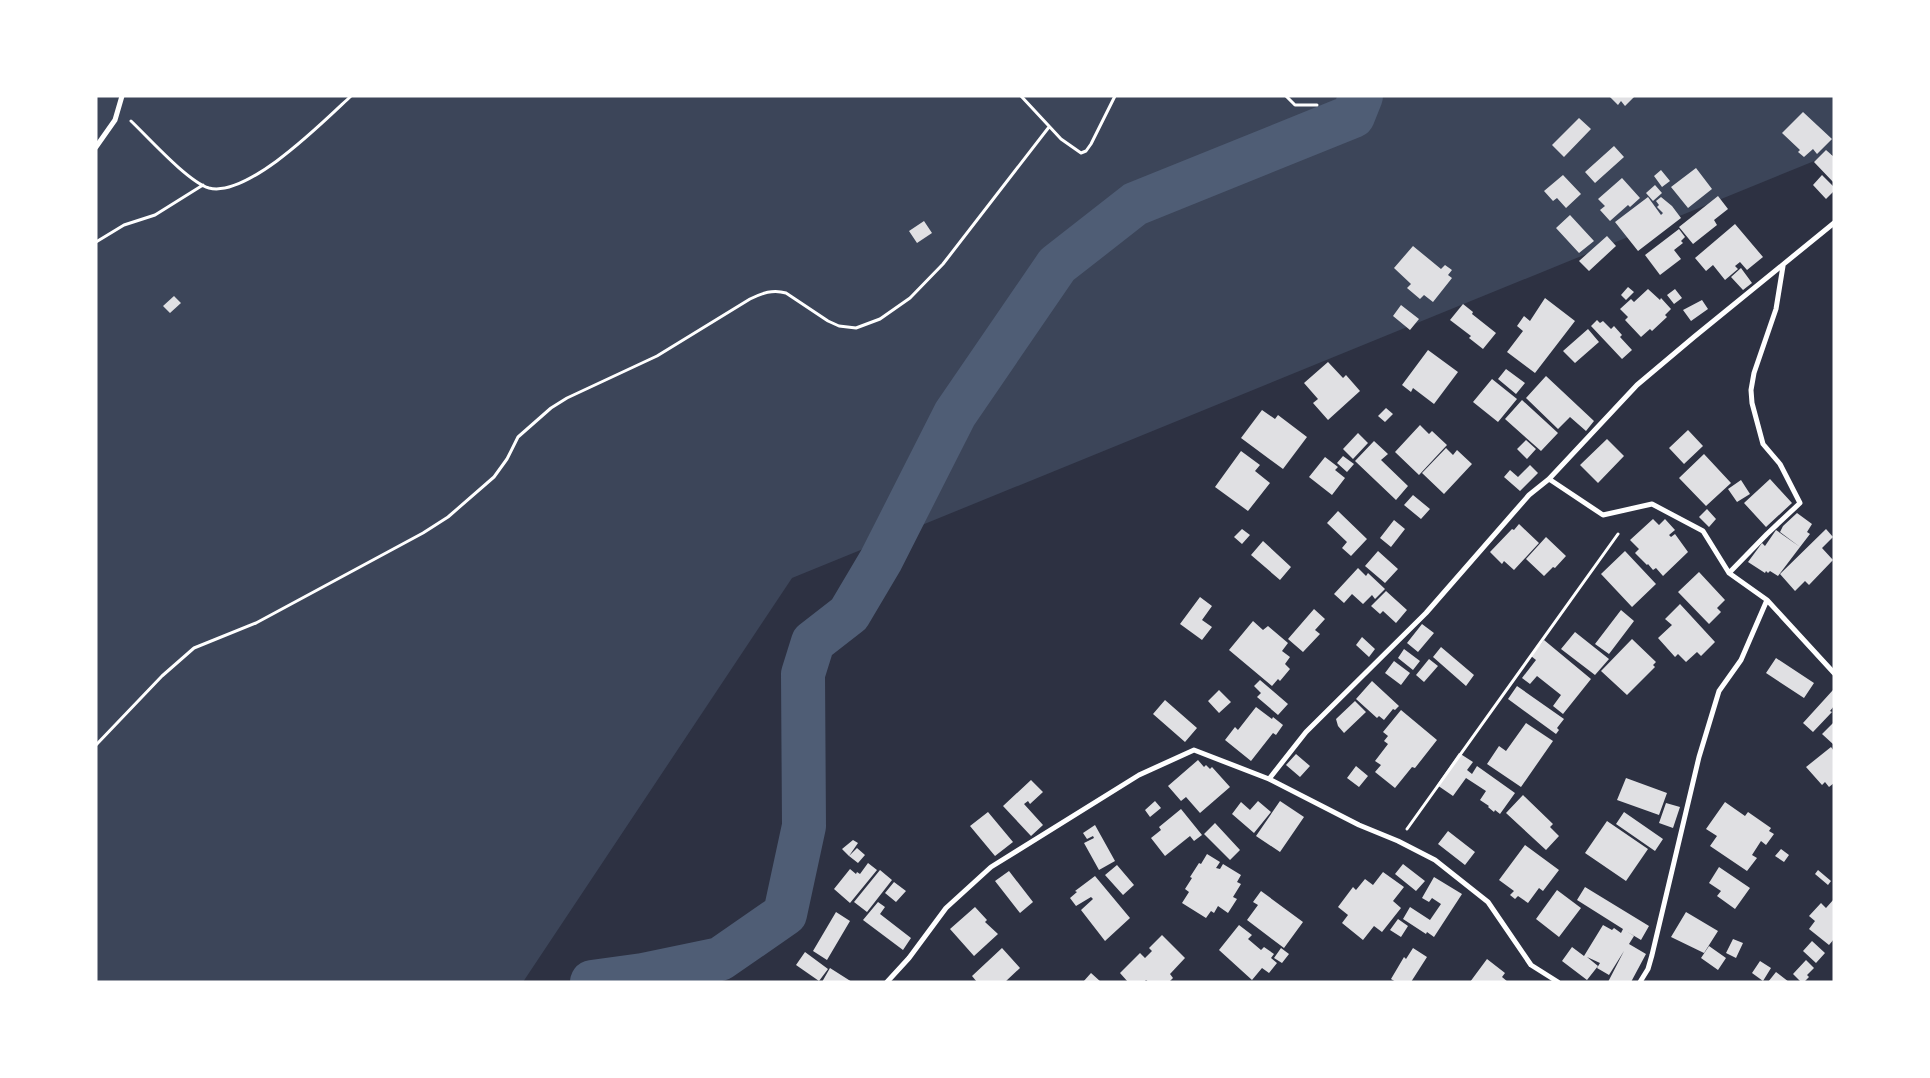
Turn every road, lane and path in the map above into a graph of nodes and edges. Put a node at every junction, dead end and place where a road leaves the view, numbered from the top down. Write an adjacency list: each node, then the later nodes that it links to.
1 (122, 96): 7 (street)
2 (351, 96): 10 (path)
3 (1021, 96): 8 (path)
4 (1115, 96): 8 (path)
5 (1286, 96): 6 (path)
6 (1317, 105)
7 (119, 110): 9 (street); 10 (path)
8 (1049, 127): 19 (path)
9 (96, 147)
10 (203, 185): 12 (path)
11 (1834, 224): 13 (street)
12 (96, 242)
13 (1783, 266): 14 (street); 16 (street)
14 (1549, 479): 16 (street); 20 (street)
15 (1618, 534): 21 (path)
16 (1730, 573): 17 (street)
17 (1767, 600): 18 (street); 24 (street)
18 (1834, 673)
19 (96, 745)
20 (1269, 779): 21 (street); 22 (street)
21 (1398, 841): 23 (street)
22 (887, 982)
23 (1558, 982)
24 (1640, 982)

